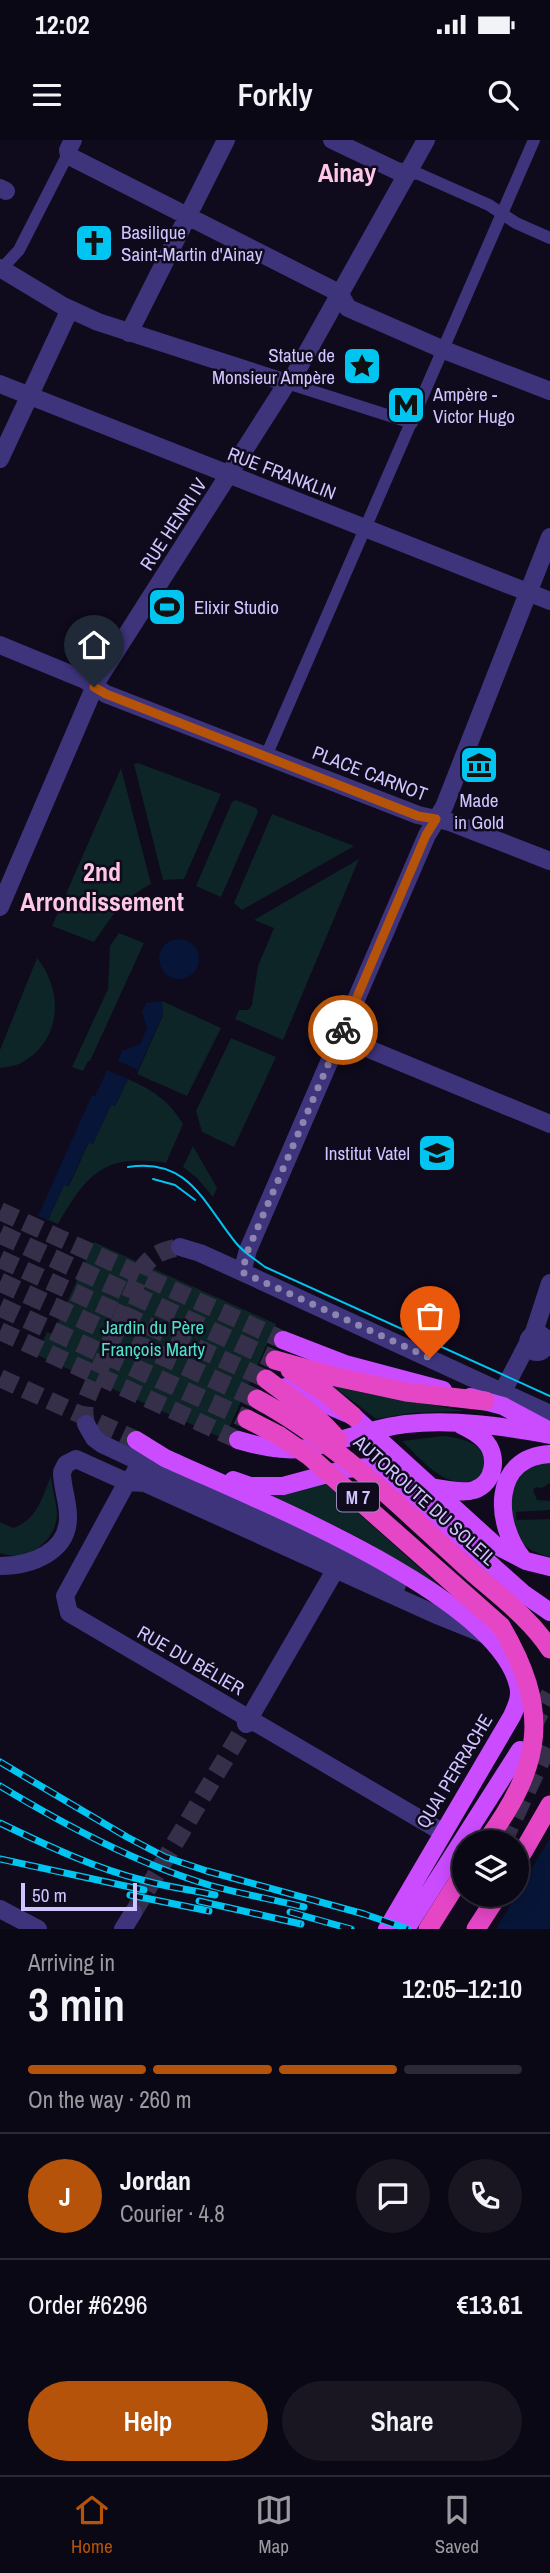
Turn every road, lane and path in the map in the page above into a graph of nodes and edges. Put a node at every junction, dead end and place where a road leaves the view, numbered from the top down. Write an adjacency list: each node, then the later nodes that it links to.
1 (226, 140): 8 (street)
2 (332, 140): 6 (street)
3 (426, 140): 6 (street, RUE HENRI IV)
4 (534, 140): 7 (street)
5 (70, 147): 8 (street); 10 (street)
6 (408, 173): 7 (street); 11 (street, RUE HENRI IV)
7 (502, 214): 9 (street); 14 (street)
8 (187, 216): 11 (street); 13 (street)
9 (550, 238)
10 (4, 266): 12 (street)
11 (339, 293): 14 (street); 15 (street, RUE HENRI IV)
12 (70, 309): 13 (street); 18 (street)
13 (129, 333): 15 (street)
14 (444, 350): 17 (street); 19 (street)
15 (287, 383): 19 (street); 21 (street, RUE HENRI IV)
16 (0, 384): 18 (street, RUE FRANKLIN)
17 (550, 391)
18 (30, 396): 20 (street); 21 (street, RUE FRANKLIN)
19 (412, 423): 22 (street)
20 (0, 460)
21 (229, 476): 22 (street, RUE FRANKLIN); 27 (street, RUE HENRI IV)
22 (365, 527): 24 (street, RUE FRANKLIN); 28 (street)
23 (550, 537): 24 (street)
24 (529, 592): 25 (street, RUE FRANKLIN); 29 (street)
25 (550, 601)
26 (0, 645): 27 (street, PLACE CARNOT)
27 (94, 687): 28 (street, PLACE CARNOT); 31 (street)
28 (266, 756): 29 (street, PLACE CARNOT)
29 (436, 819): 30 (street); 32 (street, PLACE CARNOT)
30 (550, 861)
31 (1, 902)
32 (340, 1037): 33 (street); 35 (street, PLACE CARNOT)
33 (550, 1124)
34 (180, 1247): 35 (street)
35 (242, 1272): 40 (street)
36 (550, 1283): 37 (street)
37 (539, 1334): 40 (street)
38 (283, 1340): 42 (main road)
39 (265, 1379): 44 (main road); 54 (highway)
40 (503, 1391): 43 (street)
41 (257, 1399): 54 (highway, AUTOROUTE DU SOLEIL / M 7)
42 (485, 1401): 44 (highway); 48 (main road)
43 (550, 1413)
44 (354, 1416): 56 (main road)
45 (247, 1419): 67 (highway, M 7)
46 (458, 1423): 48 (main road); 49 (main road); 56 (main road)
47 (86, 1424): 50 (street)
48 (550, 1433)
49 (238, 1440)
50 (102, 1444): 52 (street); 53 (street)
51 (550, 1454): 57 (main road)
52 (137, 1458): 55 (street, RUE DU BÉLIER); 58 (street)
53 (92, 1465): 55 (street); 59 (street)
54 (365, 1474): 63 (highway, AUTOROUTE DU SOLEIL / M 7)
55 (127, 1482): 58 (street); 64 (street, RUE DU BÉLIER)
56 (430, 1487): 57 (main road)
57 (526, 1561): 60 (main road)
58 (340, 1563): 62 (street); 64 (street)
59 (0, 1566)
60 (550, 1567)
61 (550, 1612): 62 (main road, QUAI PERRACHE)
62 (486, 1635): 68 (main road, QUAI PERRACHE)
63 (550, 1649)
64 (248, 1721): 68 (street, RUE DU BÉLIER)
65 (520, 1750): 78 (main road)
66 (547, 1812): 69 (highway)
67 (494, 1830)
68 (442, 1832): 77 (main road, QUAI PERRACHE)
69 (529, 1842)
70 (452, 1891): 79 (highway)
71 (476, 1907): 80 (highway)
72 (491, 1907): 81 (highway)
73 (0, 1909): 75 (street)
74 (133, 1913): 76 (street)
75 (37, 1929)
76 (123, 1929)
77 (387, 1929)
78 (406, 1929)
79 (428, 1929)
80 (468, 1929)
81 (477, 1929)

